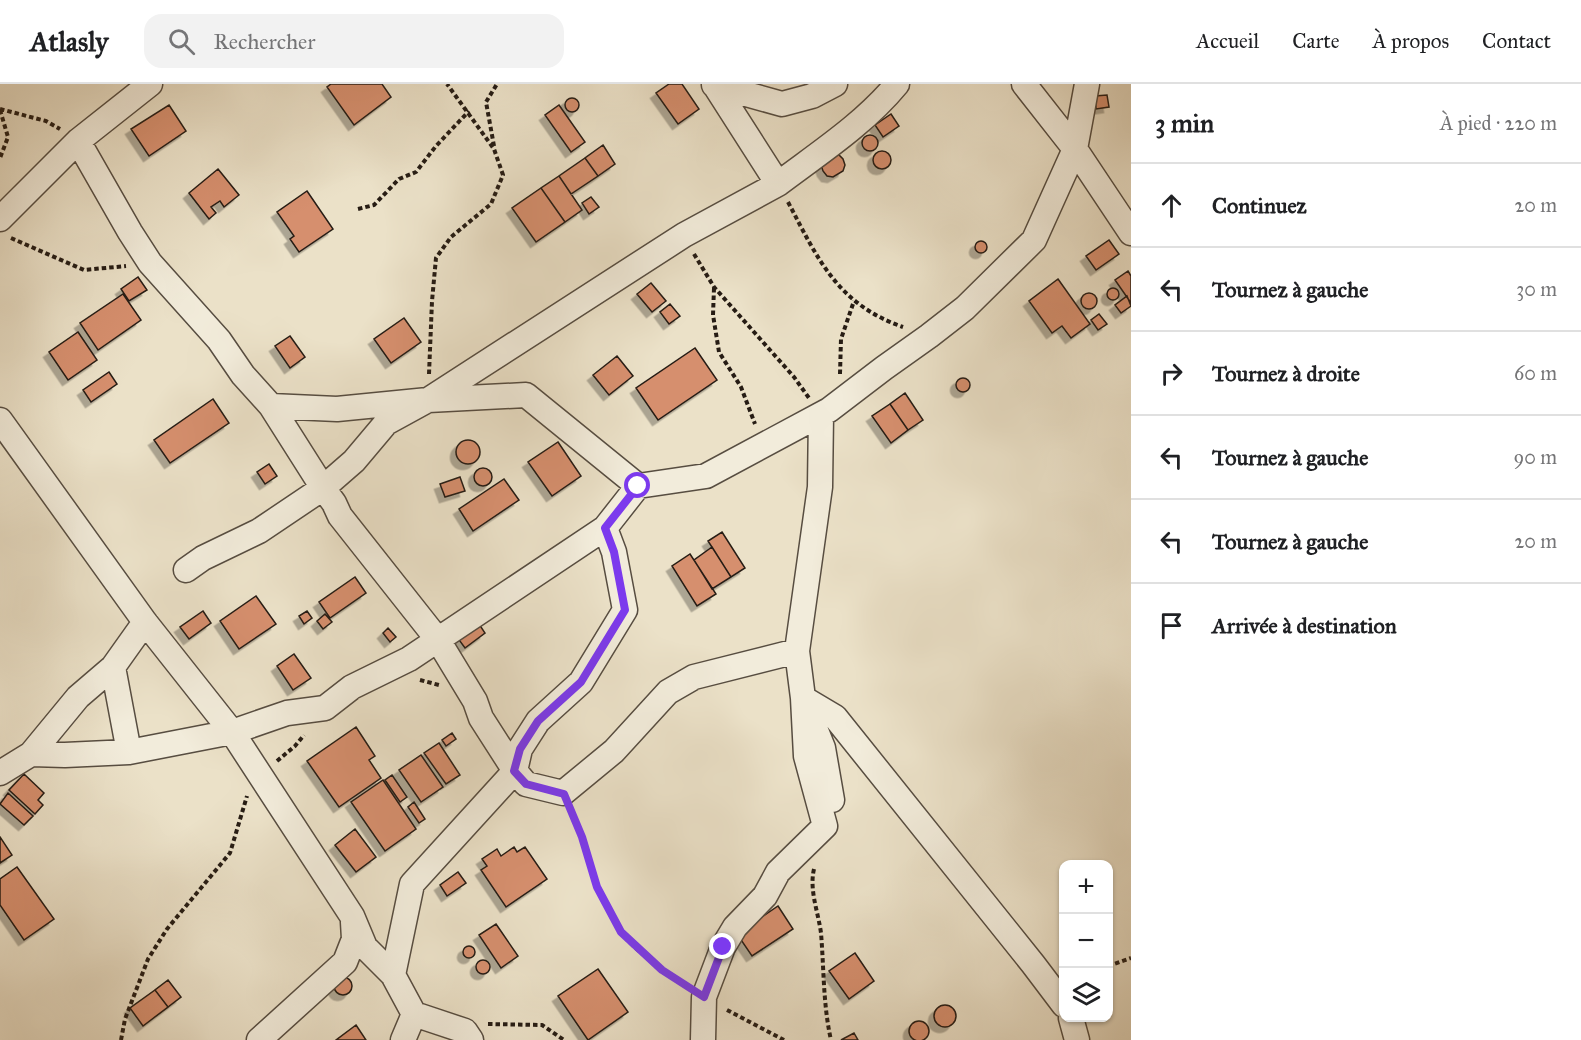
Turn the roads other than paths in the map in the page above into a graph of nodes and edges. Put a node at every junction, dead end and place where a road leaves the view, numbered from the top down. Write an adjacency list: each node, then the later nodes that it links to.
1 (150, 84): 7 (street)
2 (714, 84): 3 (street); 9 (street)
3 (835, 84)
4 (897, 84): 9 (street)
5 (1024, 84): 8 (street)
6 (1087, 84): 8 (street)
7 (78, 141): 10 (street); 13 (street)
8 (1075, 149): 11 (street); 14 (street)
9 (778, 184): 12 (street)
10 (5, 229)
11 (1131, 233)
12 (428, 400): 13 (street); 16 (street); 17 (street)
13 (271, 406): 17 (street)
14 (830, 409): 16 (street); 22 (street)
15 (0, 420): 20 (street)
16 (638, 486): 18 (street)
17 (322, 488): 19 (street); 21 (street)
18 (605, 528): 21 (street); 28 (street)
19 (186, 570)
20 (144, 622): 23 (street); 25 (street)
21 (438, 640): 25 (street); 28 (street)
22 (797, 651): 24 (street); 28 (street)
23 (113, 667): 26 (street); 27 (street)
24 (803, 698): 32 (street); 36 (street)
25 (232, 732): 26 (street); 30 (street)
26 (129, 752): 27 (street)
27 (31, 754): 29 (street)
28 (514, 771): 31 (street)
29 (0, 773)
30 (352, 916): 31 (street); 37 (street)
31 (393, 975): 33 (street)
32 (1059, 998)
33 (414, 1014): 35 (street); 38 (street)
34 (1072, 1022): 39 (street)
35 (468, 1035)
36 (700, 1037)
37 (259, 1040)
38 (403, 1040)
39 (1077, 1040)

